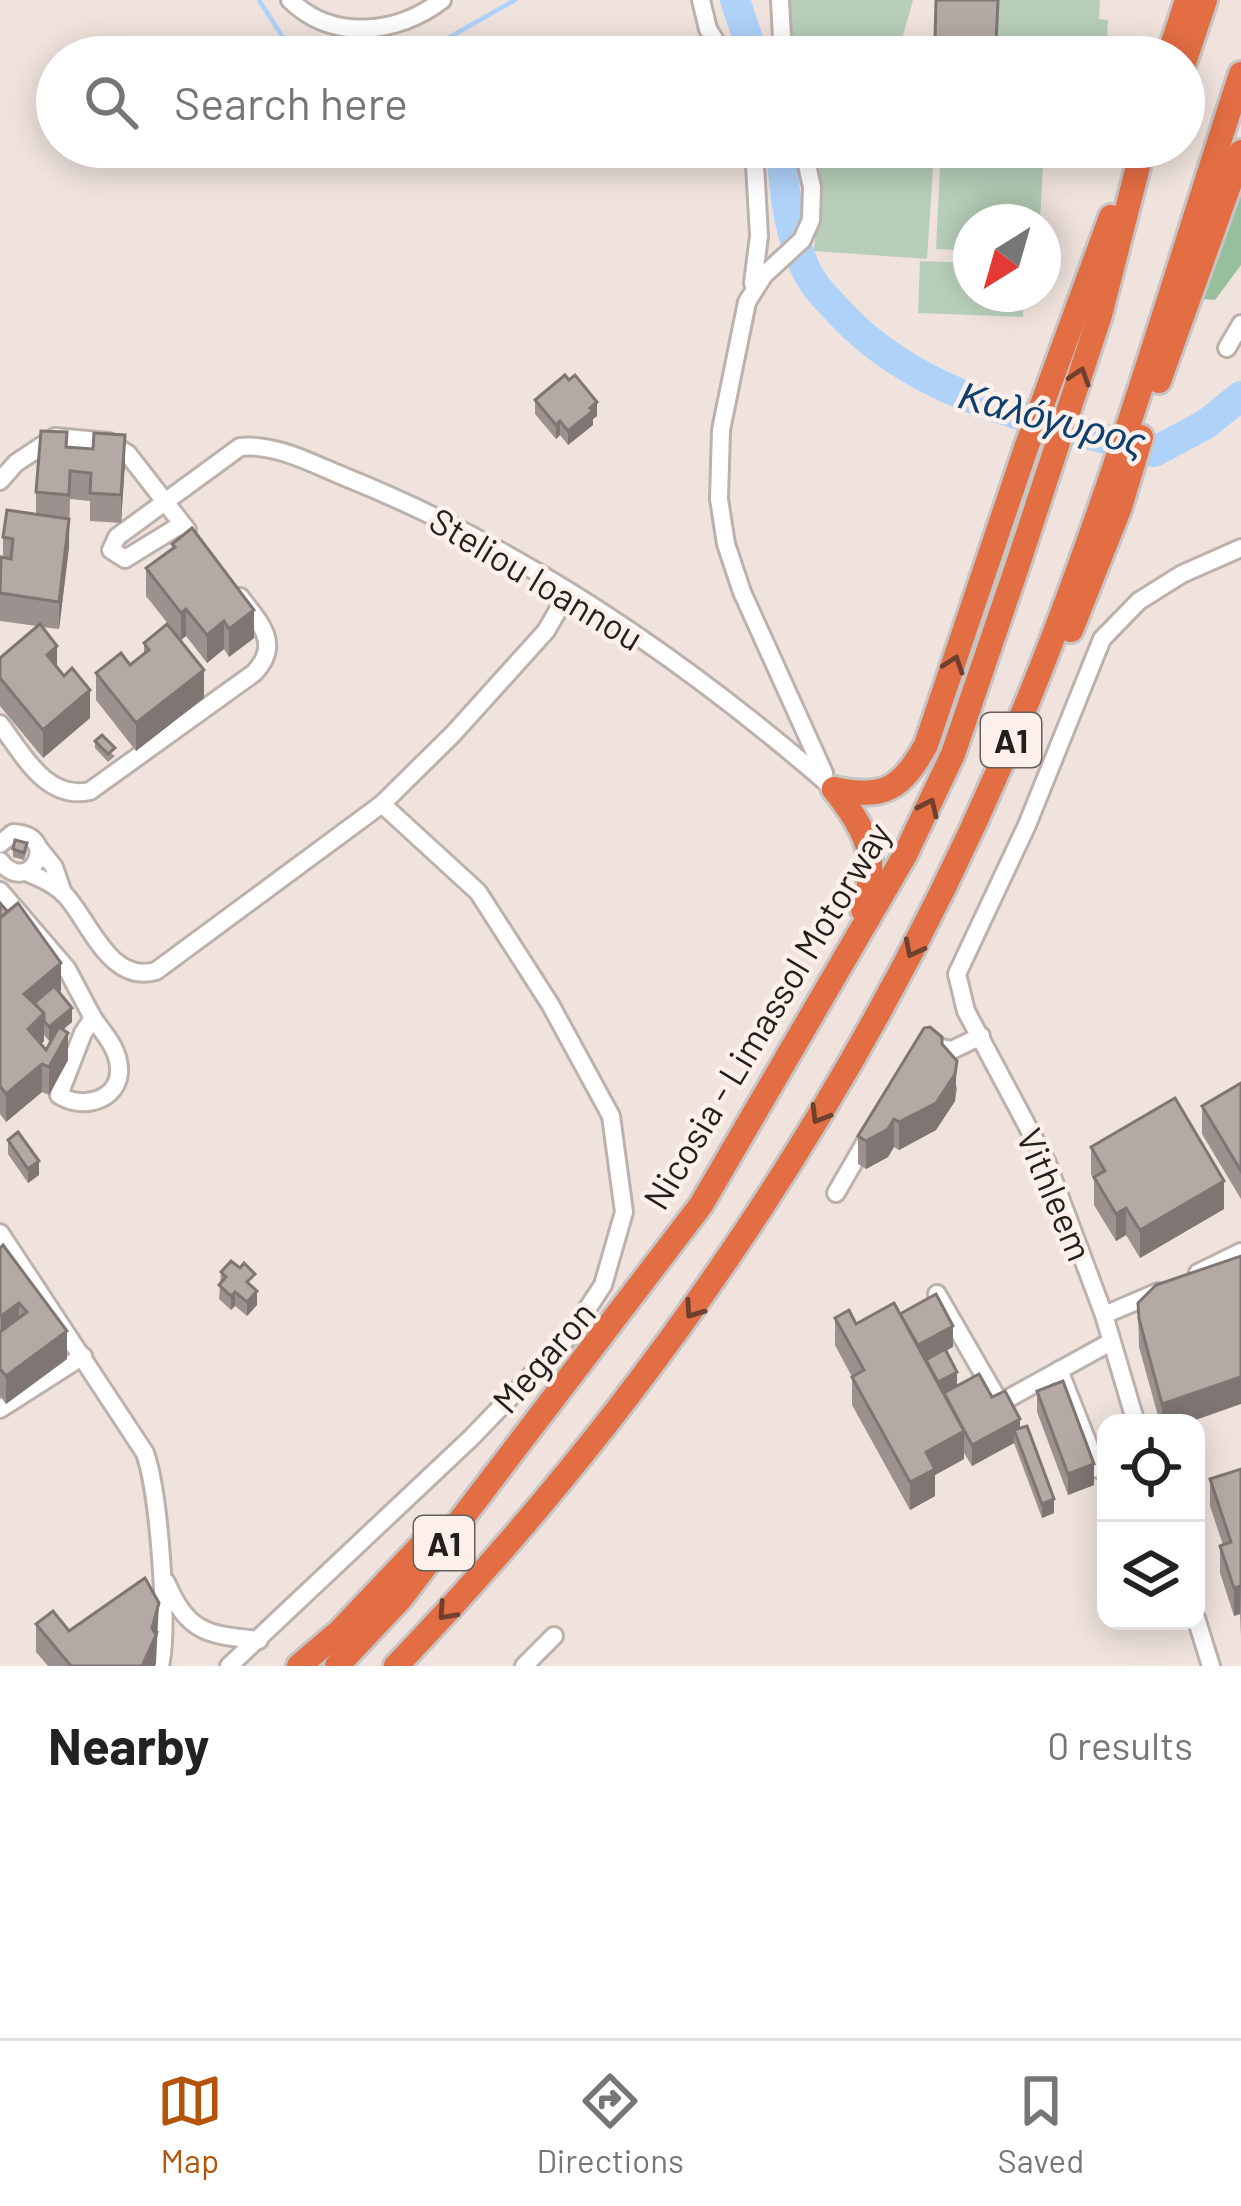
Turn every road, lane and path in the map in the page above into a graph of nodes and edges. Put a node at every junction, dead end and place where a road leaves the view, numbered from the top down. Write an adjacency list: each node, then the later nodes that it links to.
1 (290, 0): 2 (street)
2 (442, 0)
3 (701, 0): 7 (street)
4 (780, 0): 8 (street)
5 (1187, 0): 9 (highway)
6 (1205, 0): 10 (highway)
7 (713, 36)
8 (782, 36)
9 (1175, 36)
10 (1193, 36)
11 (1241, 74): 21 (highway, A1)
12 (1241, 152): 21 (highway)
13 (755, 168): 18 (street)
14 (806, 168): 18 (street)
15 (1132, 168): 31 (highway, one-way to 15)
16 (1135, 168): 19 (highway)
17 (1149, 168): 19 (highway, Nicosia - Limassol Motorway / A1)
18 (751, 291): 31 (street)
19 (1100, 312): 39 (highway, Nicosia - Limassol Motorway / A1, one-way to 19)
20 (1241, 323): 22 (street)
21 (1164, 336): 64 (highway, A1, one-way to 64)
22 (1227, 348)
23 (0, 481): 24 (street)
24 (164, 500): 25 (street); 25 (street, Steliou Ioannou); 29 (street, Steliou Ioannou)
25 (182, 524): 26 (street)
26 (196, 541)
27 (1241, 548): 41 (street, Vithleem)
28 (223, 575): 30 (street)
29 (568, 593): 31 (street, Steliou Ioannou); 32 (street)
30 (0, 724)
31 (834, 789): 39 (highway)
32 (382, 804): 38 (street); 59 (street, Megaron)
33 (0, 844): 34 (street)
34 (38, 847): 36 (street); 38 (street)
35 (0, 864): 36 (street)
36 (26, 872): 38 (street)
37 (0, 891): 40 (street)
38 (64, 893)
39 (852, 946): 53 (highway, Nicosia - Limassol Motorway / A1)
40 (93, 1018): 40 (street)
41 (981, 1036): 42 (street); 48 (street, Vithleem)
42 (911, 1063)
43 (879, 1119): 44 (street)
44 (836, 1193)
45 (0, 1233): 50 (street)
46 (1241, 1252): 48 (street)
47 (938, 1294): 51 (street)
48 (1104, 1315): 49 (street, Vithleem)
49 (1109, 1343): 51 (street); 54 (street, Vithleem)
50 (83, 1356): 52 (street); 56 (street)
51 (1059, 1370): 55 (street)
52 (0, 1409)
53 (545, 1413): 62 (highway); 63 (highway, Nicosia - Limassol Motorway / A1)
54 (1133, 1414)
55 (1097, 1466)
56 (160, 1570): 59 (street); 60 (street)
57 (1200, 1630): 66 (street)
58 (554, 1636): 65 (street)
59 (259, 1640): 61 (street, Megaron)
60 (160, 1666)
61 (229, 1666)
62 (299, 1666)
63 (337, 1666)
64 (396, 1666)
65 (524, 1666)
66 (1211, 1666)

